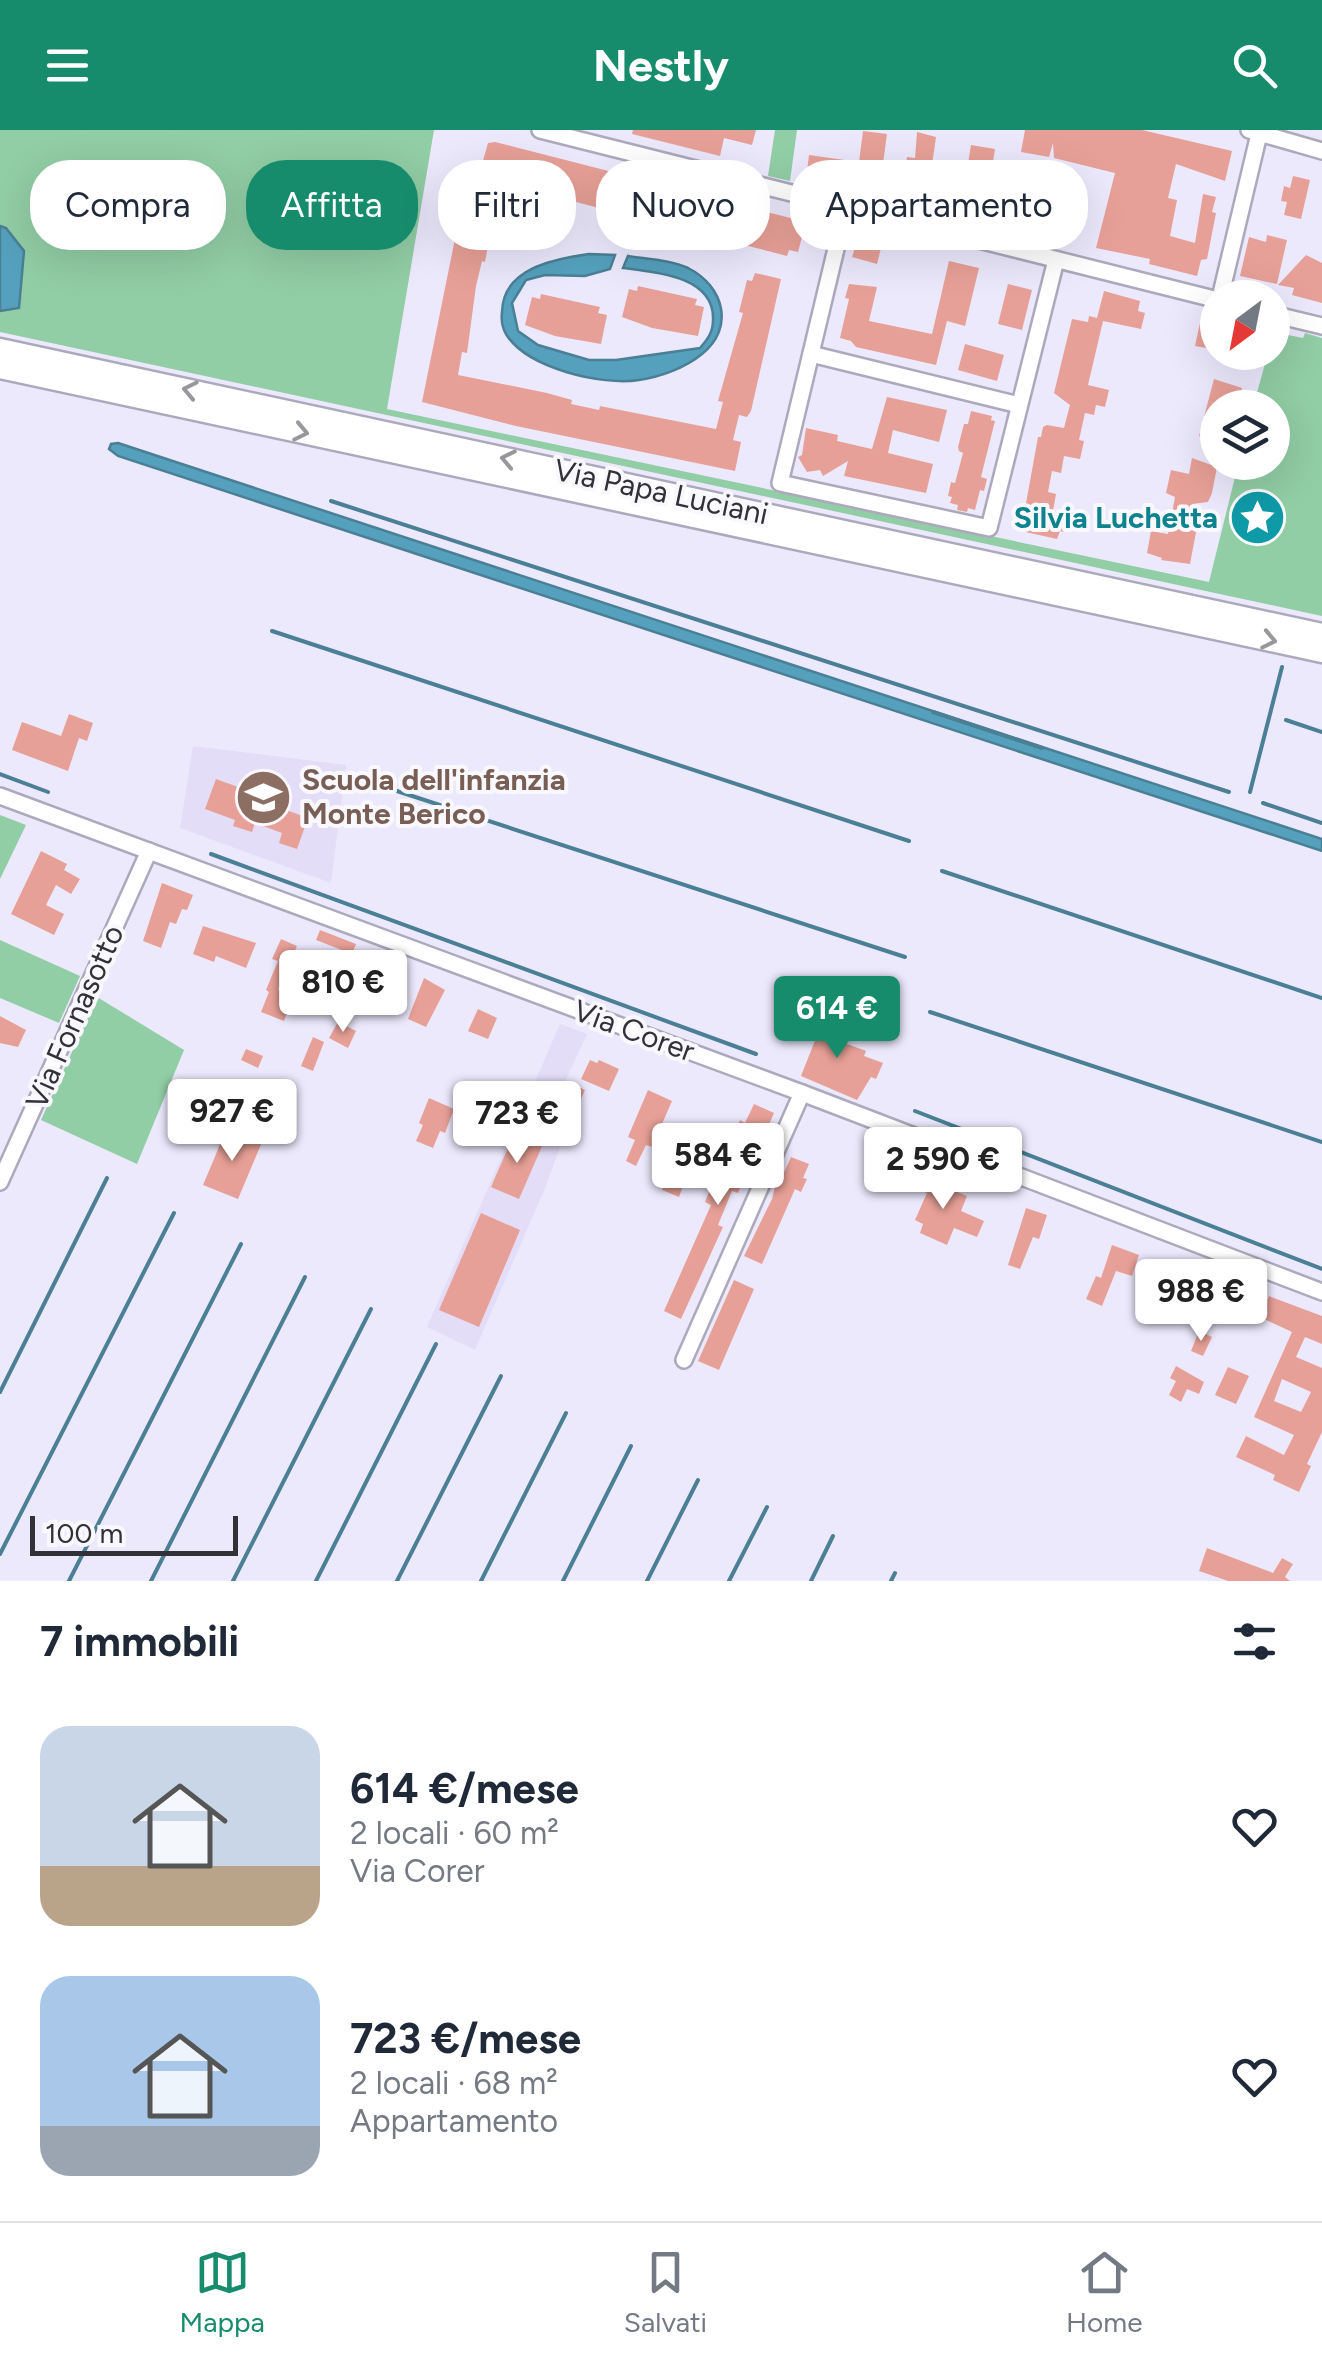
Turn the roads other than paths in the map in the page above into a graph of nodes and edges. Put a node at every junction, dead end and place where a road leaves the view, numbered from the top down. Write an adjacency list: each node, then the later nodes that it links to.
1 (540, 130): 4 (street)
2 (1254, 132): 3 (street); 8 (street)
3 (1322, 151)
4 (790, 193)
5 (835, 250): 13 (street)
6 (1016, 250): 7 (street)
7 (1056, 260): 9 (street); 15 (street)
8 (1223, 280)
9 (1200, 294)
10 (1290, 318): 11 (street)
11 (1322, 326)
12 (0, 349): 16 (main road, Via Papa Luciani, one-way to 12)
13 (810, 354): 15 (street); 15 (street)
14 (0, 368): 17 (main road, Via Papa Luciani, one-way to 17)
15 (1019, 406)
16 (1322, 634)
17 (1322, 652)
18 (0, 796): 19 (street, Via Corer)
19 (149, 851): 20 (street, Via Corer); 21 (street, Via Fornasotto)
20 (802, 1093): 22 (street, Via Corer); 23 (street)
21 (0, 1182)
22 (1322, 1292)
23 (684, 1360)

